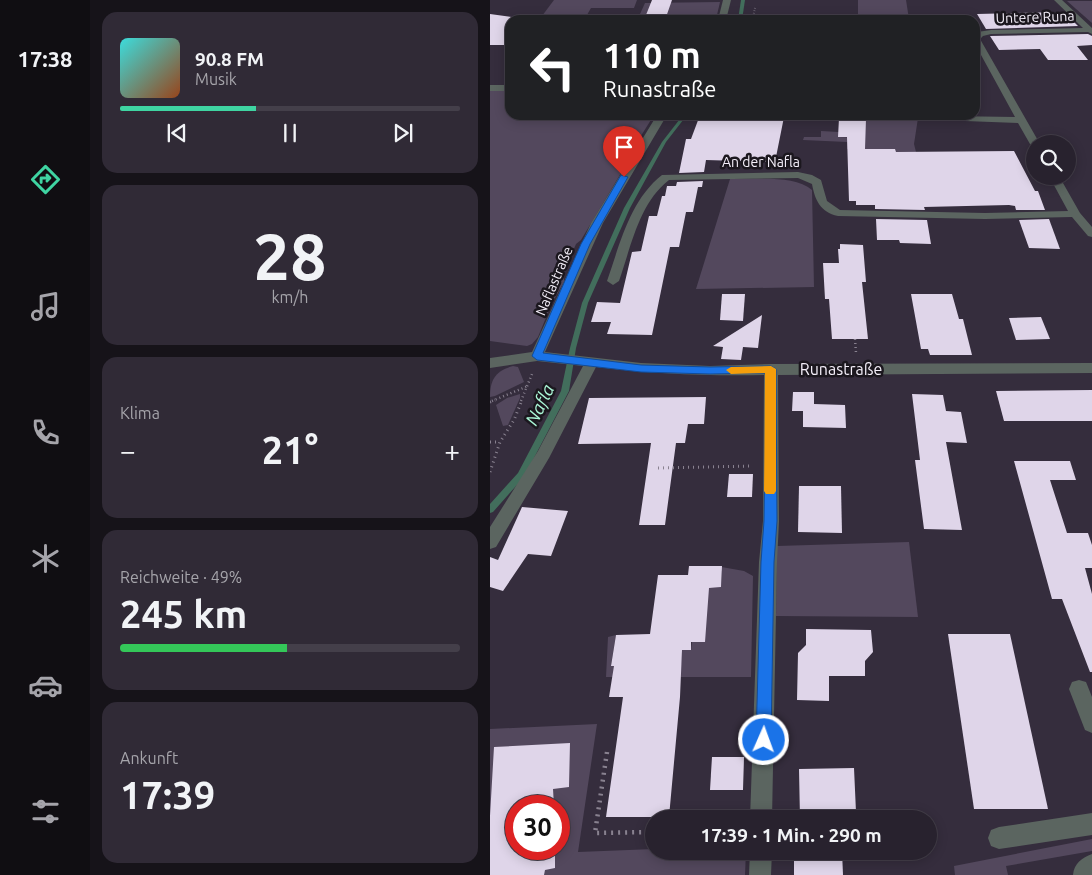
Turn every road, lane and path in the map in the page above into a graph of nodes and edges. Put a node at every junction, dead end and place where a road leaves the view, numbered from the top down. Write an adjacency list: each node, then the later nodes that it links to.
1 (727, 0): 4 (street)
2 (1058, 0): 6 (street)
3 (755, 8): 5 (path)
4 (723, 15)
5 (753, 15)
6 (1091, 31): 7 (street, Untere Runa)
7 (980, 34)
8 (980, 46): 10 (street, Untere Runa)
9 (980, 60): 10 (street)
10 (988, 60): 15 (street, Untere Runa)
11 (490, 88): 12 (street)
12 (505, 88)
13 (980, 118): 15 (street)
14 (659, 120): 21 (street, Naflastraße)
15 (1022, 120): 16 (street, Untere Runa)
16 (1030, 135)
17 (1059, 185): 18 (street)
18 (1075, 214): 19 (street); 20 (street, An der Nafla)
19 (1092, 234)
20 (613, 281)
21 (537, 356): 22 (street, Runastraße); 23 (street, Runastraße)
22 (585, 362): 25 (street, Runastraße); 34 (street)
23 (490, 363)
24 (1092, 368): 25 (street, Runastraße)
25 (771, 369): 31 (street)
26 (532, 374): 27 (path)
27 (528, 386): 28 (path); 30 (path)
28 (490, 402)
29 (490, 442): 30 (path)
30 (500, 442): 33 (path)
31 (770, 465): 32 (path); 38 (street)
32 (658, 468)
33 (490, 472)
34 (490, 542)
35 (1079, 689): 36 (street)
36 (1092, 723)
37 (607, 752): 40 (path)
38 (761, 810)
39 (1092, 824): 41 (street)
40 (645, 832)
41 (999, 838)
42 (761, 860): 44 (street)
43 (1092, 865): 45 (street)
44 (760, 875)
45 (1084, 875)

